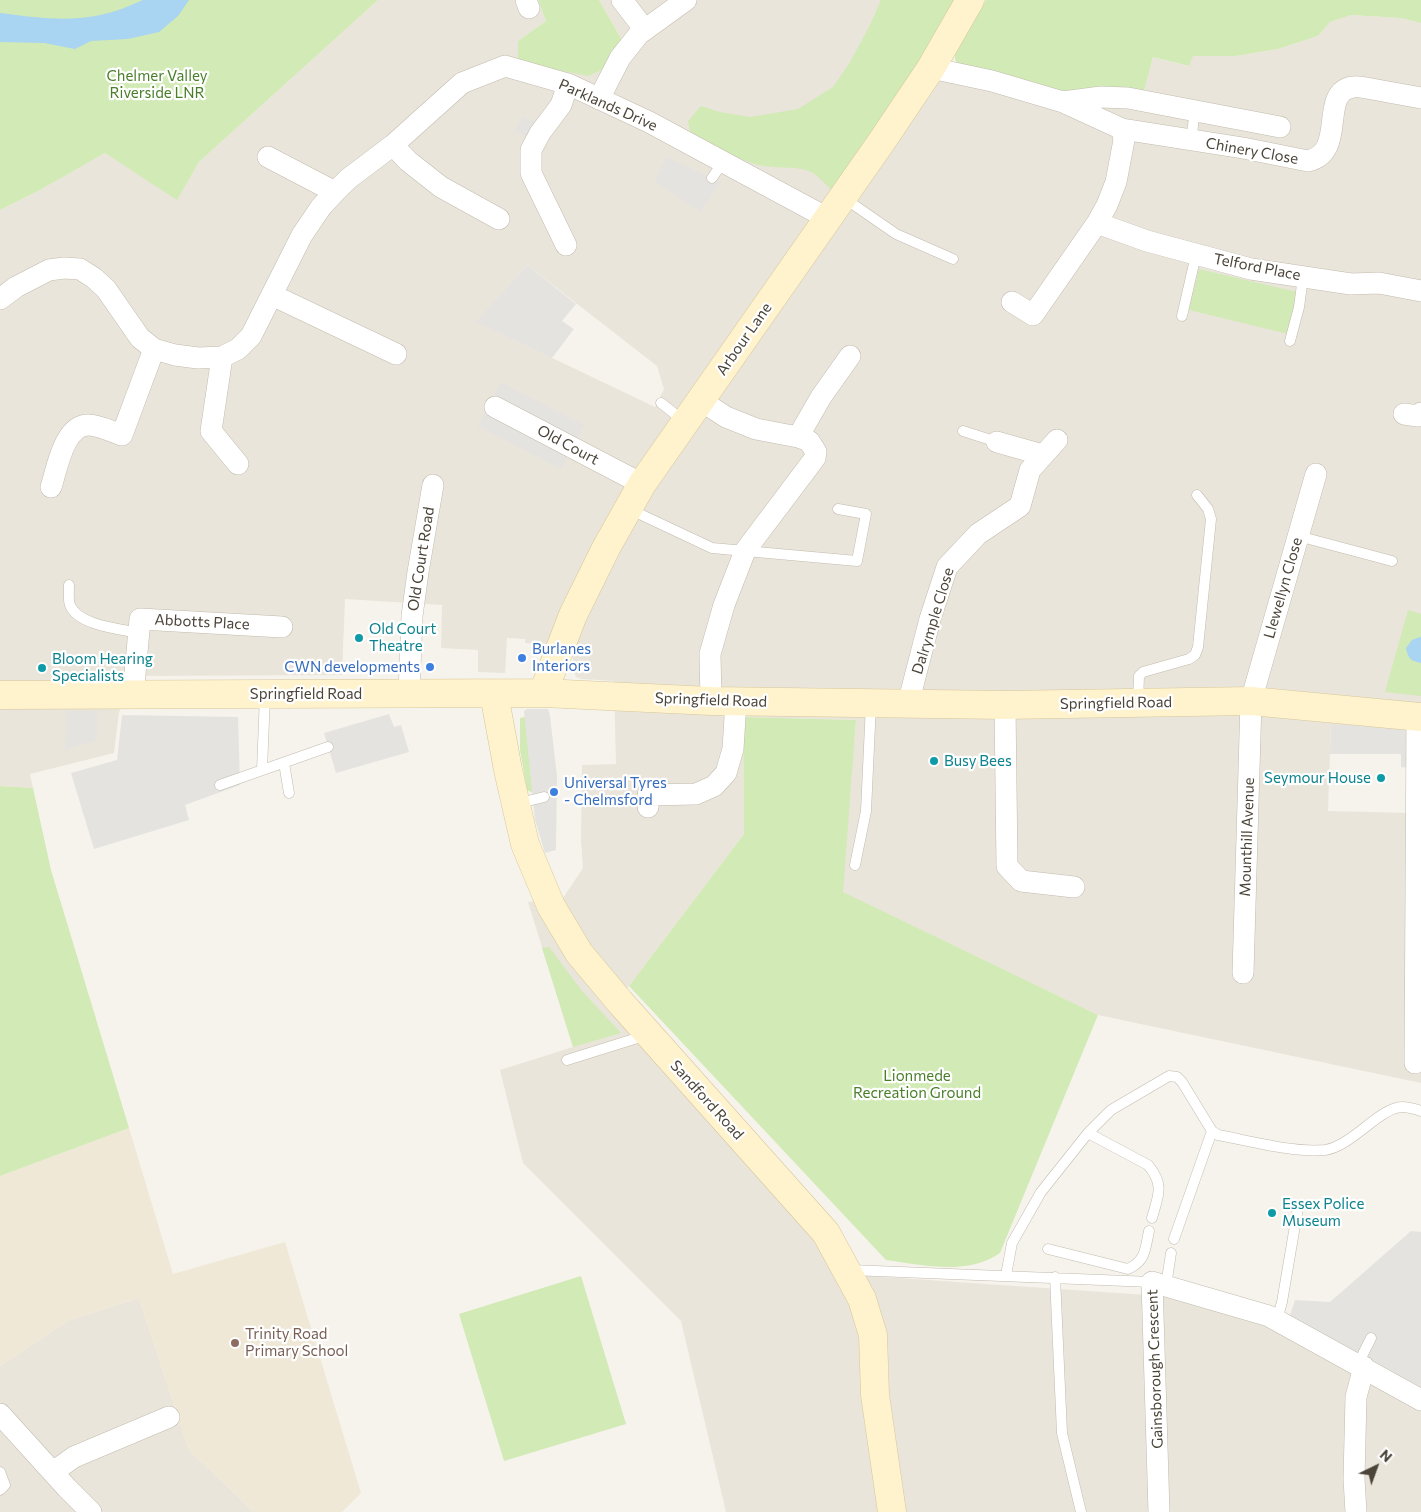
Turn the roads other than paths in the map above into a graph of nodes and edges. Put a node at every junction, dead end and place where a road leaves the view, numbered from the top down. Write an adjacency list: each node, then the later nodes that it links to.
1 (622, 0): 4 (street)
2 (686, 0): 4 (street)
3 (970, 0): 5 (street, Arbour Lane)
4 (645, 30): 8 (street)
5 (931, 68): 9 (street); 17 (street, Arbour Lane)
6 (568, 84): 8 (street, Parklands Drive); 14 (street, Parklands Drive); 20 (street)
7 (1421, 98): 13 (street, Chinery Close)
8 (599, 99): 17 (street, Parklands Drive)
9 (1063, 102): 10 (street); 12 (street)
10 (1195, 110): 11 (street); 13 (lane)
11 (1280, 127)
12 (1122, 129): 13 (street, Chinery Close); 19 (street)
13 (1191, 141)
14 (393, 145): 16 (street, Parklands Drive); 18 (street)
15 (268, 157): 16 (street)
16 (335, 192): 25 (street, Parklands Drive)
17 (836, 208): 22 (lane); 36 (street, Arbour Lane)
18 (499, 220)
19 (1097, 223): 21 (street, Telford Place); 27 (street)
20 (566, 245)
21 (1196, 255): 23 (street, Telford Place); 28 (lane)
22 (953, 259)
23 (1303, 277): 24 (street, Telford Place); 29 (lane)
24 (1421, 291)
25 (272, 295): 31 (street); 33 (street, Parklands Drive)
26 (0, 299): 30 (street)
27 (1012, 302)
28 (1182, 316)
29 (1290, 341)
30 (154, 349): 33 (street, Parklands Drive); 44 (street)
31 (396, 354)
32 (850, 356): 38 (street)
33 (222, 357): 40 (street)
34 (661, 403): 36 (lane)
35 (495, 407): 42 (street, Old Court)
36 (693, 411): 38 (street); 42 (street, Arbour Lane)
37 (963, 431): 39 (lane)
38 (798, 437): 49 (street)
39 (997, 442): 64 (street, Dalrymple Close)
40 (238, 464)
41 (1316, 474): 48 (street, Llewellyn Close)
42 (642, 484): 46 (street, Arbour Lane)
43 (434, 485): 54 (street, Old Court Road)
44 (51, 487)
45 (1198, 495): 62 (lane)
46 (627, 508): 49 (lane); 55 (street, Arbour Lane)
47 (838, 508): 49 (lane)
48 (1298, 536): 50 (lane); 61 (street, Llewellyn Close)
49 (745, 551): 60 (street)
50 (1392, 561)
51 (69, 585): 53 (lane)
52 (282, 626): 53 (street, Abbotts Place)
53 (138, 632): 59 (street, Abbotts Place)
54 (409, 693): 56 (street, Springfield Road); 57 (street, Springfield Road)
55 (543, 693): 57 (street, Springfield Road); 60 (street, Springfield Road)
56 (265, 694): 59 (street, Springfield Road); 69 (lane)
57 (494, 694): 73 (street, Sandford Road)
58 (0, 695): 59 (street, Springfield Road)
59 (133, 696)
60 (723, 701): 63 (street, Springfield Road); 74 (street)
61 (1251, 701): 62 (street, Springfield Road); 66 (street, Springfield Road); 78 (street, Mounthill Avenue)
62 (1138, 703): 65 (street, Springfield Road)
63 (871, 704): 64 (street, Springfield Road); 75 (lane)
64 (908, 704): 65 (street, Springfield Road)
65 (1005, 705): 76 (street)
66 (1419, 717): 77 (street)
67 (328, 747): 68 (lane)
68 (284, 762): 69 (lane); 71 (lane)
69 (262, 770): 70 (lane)
70 (220, 785)
71 (289, 793)
72 (544, 796): 73 (lane)
73 (516, 804): 79 (street, Sandford Road)
74 (648, 807)
75 (855, 865)
76 (1074, 886)
77 (1419, 944): 81 (street)
78 (1243, 973)
79 (648, 1035): 80 (lane); 91 (street, Sandford Road)
80 (567, 1060)
81 (1415, 1063)
82 (1421, 1111): 83 (lane)
83 (1212, 1131): 84 (lane); 88 (lane)
84 (1088, 1133): 86 (lane); 92 (lane)
85 (1298, 1208): 95 (lane)
86 (1152, 1218)
87 (1149, 1231): 89 (lane)
88 (1174, 1239)
89 (1048, 1249)
90 (1171, 1253): 94 (lane)
91 (846, 1270): 92 (lane); 105 (street, Sandford Road)
92 (1006, 1275): 93 (lane)
93 (1055, 1277): 94 (lane); 106 (lane)
94 (1159, 1284): 95 (street, Gainsborough Crescent); 107 (street, Gainsborough Crescent)
95 (1277, 1320): 97 (street, Gainsborough Crescent)
96 (1371, 1338): 97 (lane)
97 (1361, 1366): 98 (street, Gainsborough Crescent); 108 (street)
98 (1421, 1400)
99 (169, 1417): 102 (street)
100 (5, 1424): 102 (street)
101 (0, 1472): 103 (lane)
102 (53, 1472): 104 (street)
103 (0, 1490)
104 (91, 1512)
105 (892, 1512)
106 (1080, 1512)
107 (1159, 1512)
108 (1356, 1512)

